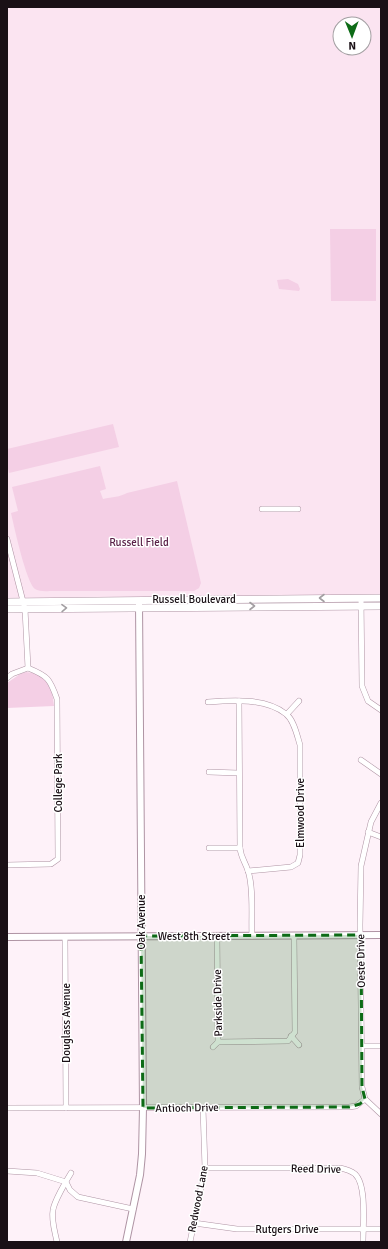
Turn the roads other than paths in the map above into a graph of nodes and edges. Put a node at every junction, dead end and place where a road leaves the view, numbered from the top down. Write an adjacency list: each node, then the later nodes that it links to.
1 (298, 509): 2 (street)
2 (262, 510)
3 (7, 539): 9 (street)
4 (361, 598): 5 (main road, Russell Boulevard); 6 (main road, Russell Boulevard, one-way to 6); 10 (street)
5 (381, 598)
6 (207, 599): 8 (main road, Russell Boulevard); 12 (main road)
7 (7, 602): 9 (main road, Russell Boulevard)
8 (139, 603): 9 (main road, Russell Boulevard); 12 (main road, Russell Boulevard); 34 (street, Oak Avenue)
9 (24, 605): 13 (main road, Russell Boulevard); 14 (street)
10 (361, 606): 11 (main road, Russell Boulevard); 12 (main road, Russell Boulevard, one-way to 10); 19 (street)
11 (381, 606)
12 (190, 607)
13 (7, 609)
14 (28, 668): 15 (street); 30 (street, College Park)
15 (7, 678)
16 (299, 701): 20 (street)
17 (208, 702): 18 (street)
18 (239, 702): 20 (street); 23 (street)
19 (381, 710)
20 (287, 714): 31 (street, Elmwood Drive)
21 (361, 760): 24 (street)
22 (209, 772): 23 (street)
23 (238, 773): 29 (street)
24 (381, 774)
25 (381, 803): 26 (street, Oeste Drive)
26 (368, 832): 27 (street); 32 (street, Oeste Drive)
27 (381, 837)
28 (209, 848): 29 (street)
29 (240, 848): 31 (street)
30 (7, 865)
31 (248, 871): 36 (street)
32 (361, 935): 33 (street, West 8th Street); 37 (street, West 8th Street); 43 (street, Oeste Drive)
33 (381, 935)
34 (141, 936): 35 (street, West 8th Street); 39 (street, West 8th Street); 49 (street, Oak Avenue)
35 (217, 936): 36 (street, West 8th Street); 41 (street, Parkside Drive)
36 (252, 936): 37 (street, West 8th Street)
37 (294, 936): 40 (street)
38 (7, 937): 39 (street, West 8th Street)
39 (65, 937): 48 (street, Douglass Avenue)
40 (291, 1036): 41 (street, Parkside Drive); 42 (street)
41 (218, 1042): 45 (street)
42 (299, 1045)
43 (362, 1046): 44 (street); 46 (street, Oeste Drive)
44 (381, 1046)
45 (213, 1047)
46 (365, 1099): 50 (street, Antioch Drive); 51 (street)
47 (7, 1108): 48 (street, Antioch Drive)
48 (66, 1108): 49 (street, Antioch Drive)
49 (143, 1108): 50 (street, Antioch Drive); 56 (street, Oak Avenue)
50 (203, 1108): 52 (street, Redwood Lane)
51 (381, 1114)
52 (205, 1168): 57 (street, Redwood Lane); 58 (street, Reed Drive)
53 (7, 1171): 55 (street)
54 (71, 1173): 55 (street)
55 (66, 1182): 56 (street); 60 (street)
56 (133, 1210): 61 (street, Oak Avenue)
57 (194, 1223): 58 (street, Rutgers Drive); 62 (street, Redwood Lane)
58 (363, 1229): 59 (street, Rutgers Drive); 63 (street, Reed Drive)
59 (381, 1229)
60 (57, 1242)
61 (126, 1242)
62 (190, 1242)
63 (363, 1242)

